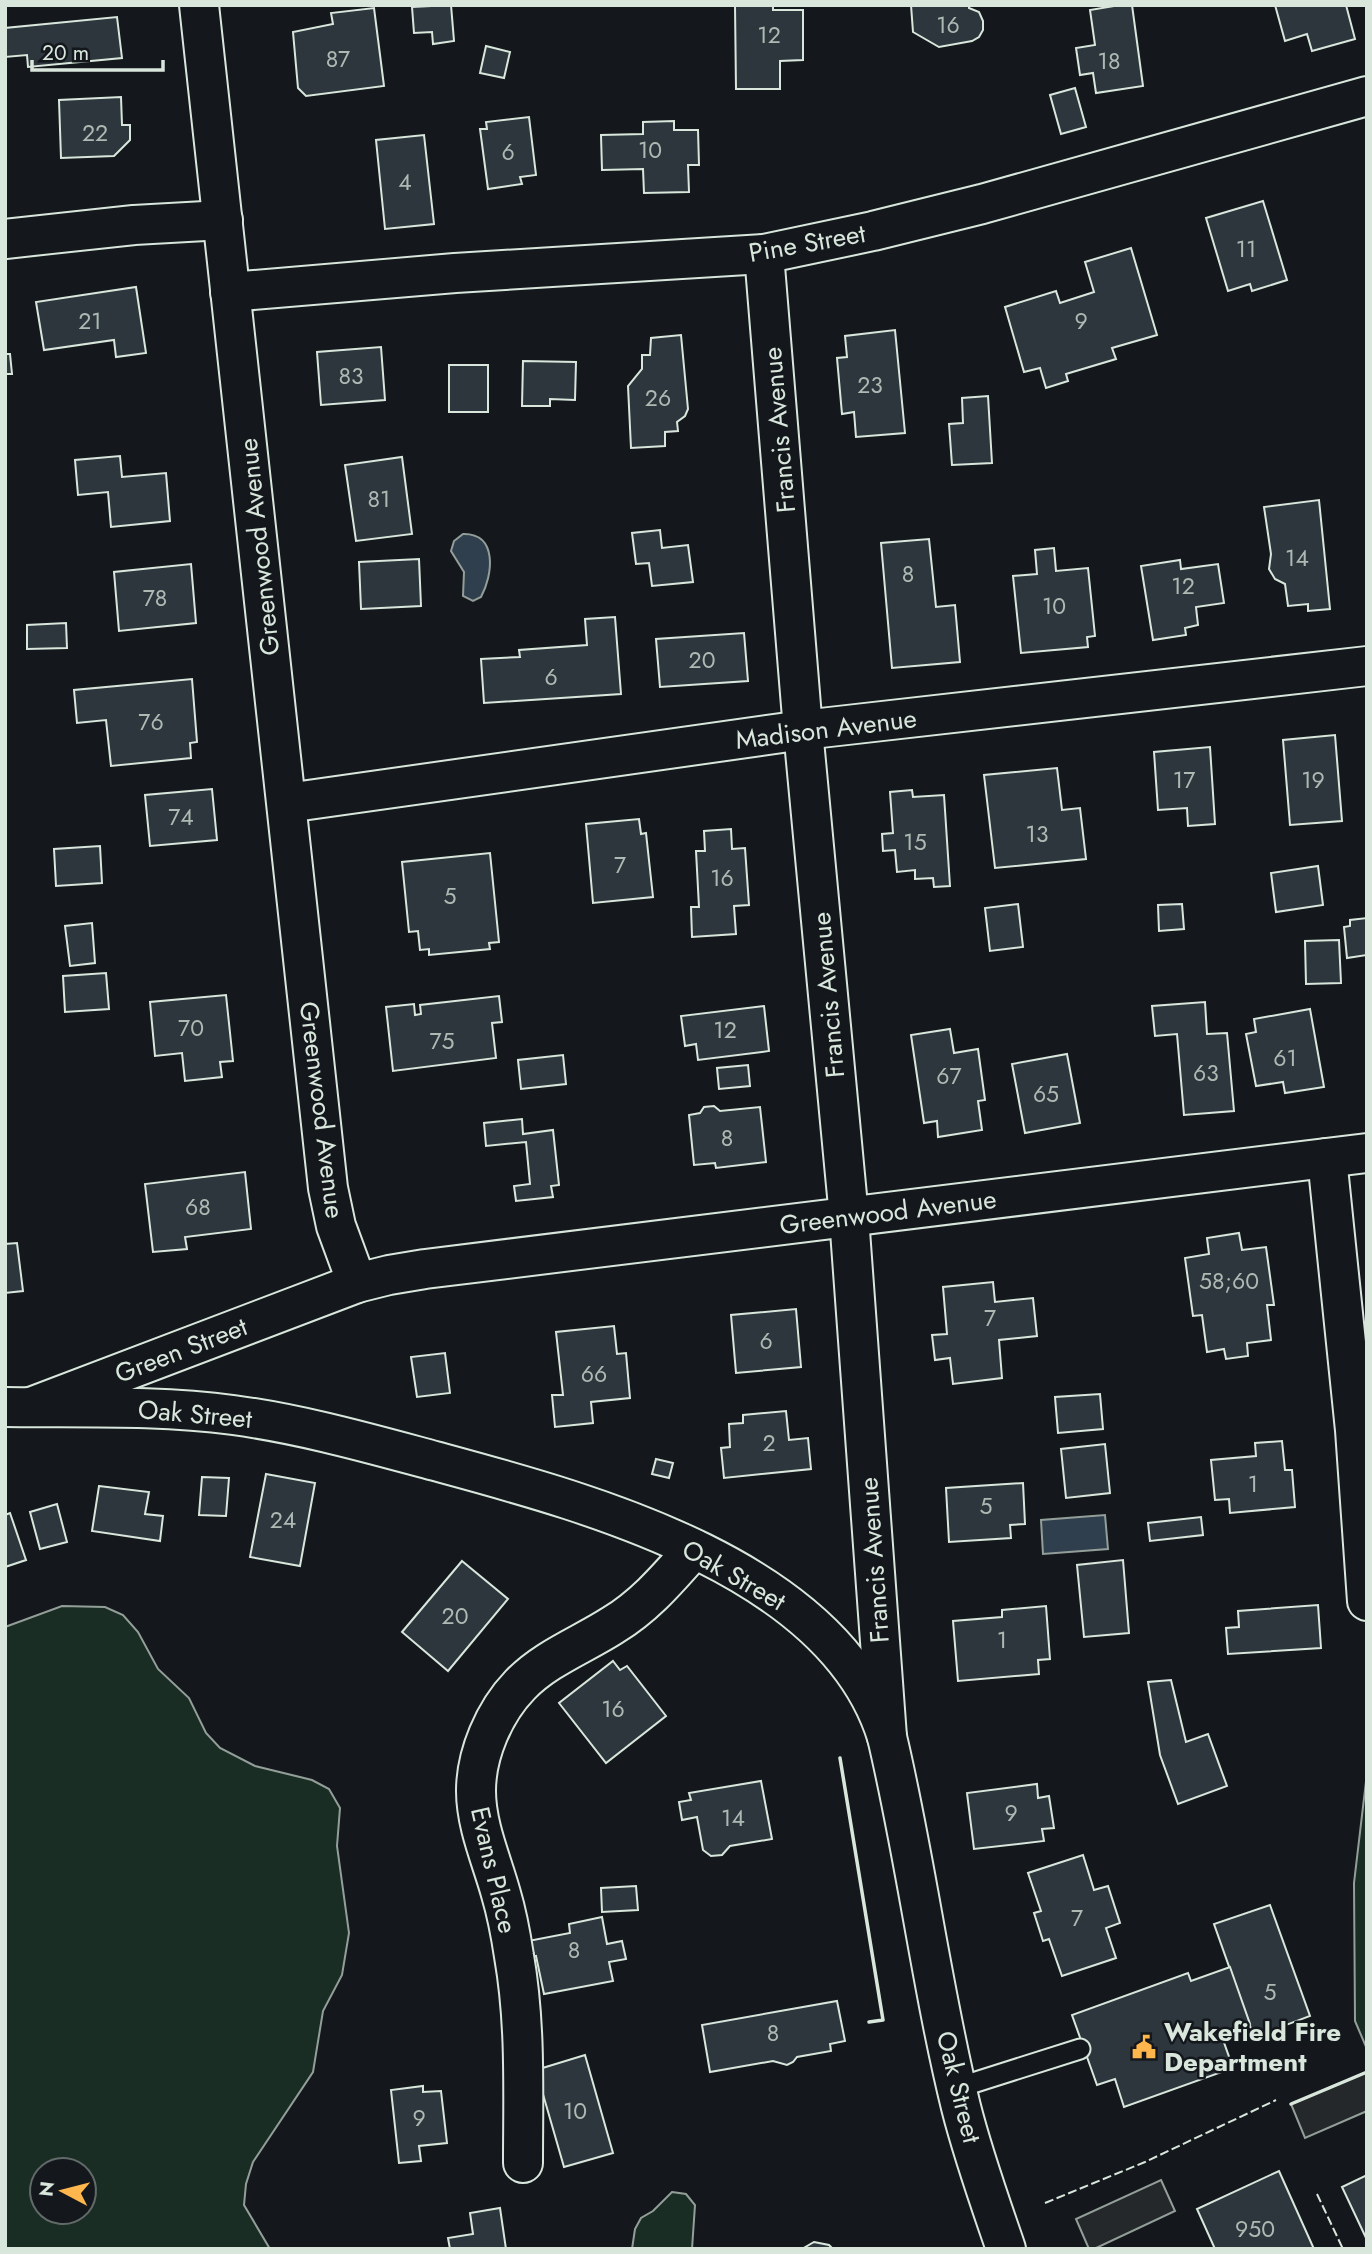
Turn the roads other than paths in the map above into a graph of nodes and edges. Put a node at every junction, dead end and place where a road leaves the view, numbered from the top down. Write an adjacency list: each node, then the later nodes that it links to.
1 (199, 5): 3 (street, Greenwood Avenue)
2 (1367, 96): 5 (street, Pine Street)
3 (223, 220): 4 (street); 6 (street, Greenwood Avenue)
4 (5, 239)
5 (764, 254): 6 (street, Pine Street); 8 (street, Francis Avenue)
6 (230, 292): 9 (street, Greenwood Avenue)
7 (1367, 666): 8 (street, Madison Avenue)
8 (803, 730): 9 (street, Madison Avenue); 12 (street, Francis Avenue)
9 (287, 803): 13 (street, Greenwood Avenue)
10 (1367, 1153): 11 (street, Greenwood Avenue)
11 (1327, 1158): 12 (street, Greenwood Avenue); 15 (street)
12 (849, 1217): 13 (street, Greenwood Avenue); 18 (street, Francis Avenue)
13 (357, 1283): 14 (street, Green Street)
14 (13, 1410): 16 (street, Oak Street)
15 (1361, 1429): 17 (street)
16 (694, 1549): 18 (street, Oak Street); 21 (street, Evans Place)
17 (1367, 1601)
18 (887, 1737): 20 (street, Oak Street)
19 (1080, 2049): 20 (lane)
20 (957, 2088): 22 (street, Oak Street)
21 (523, 2163)
22 (1006, 2249)

